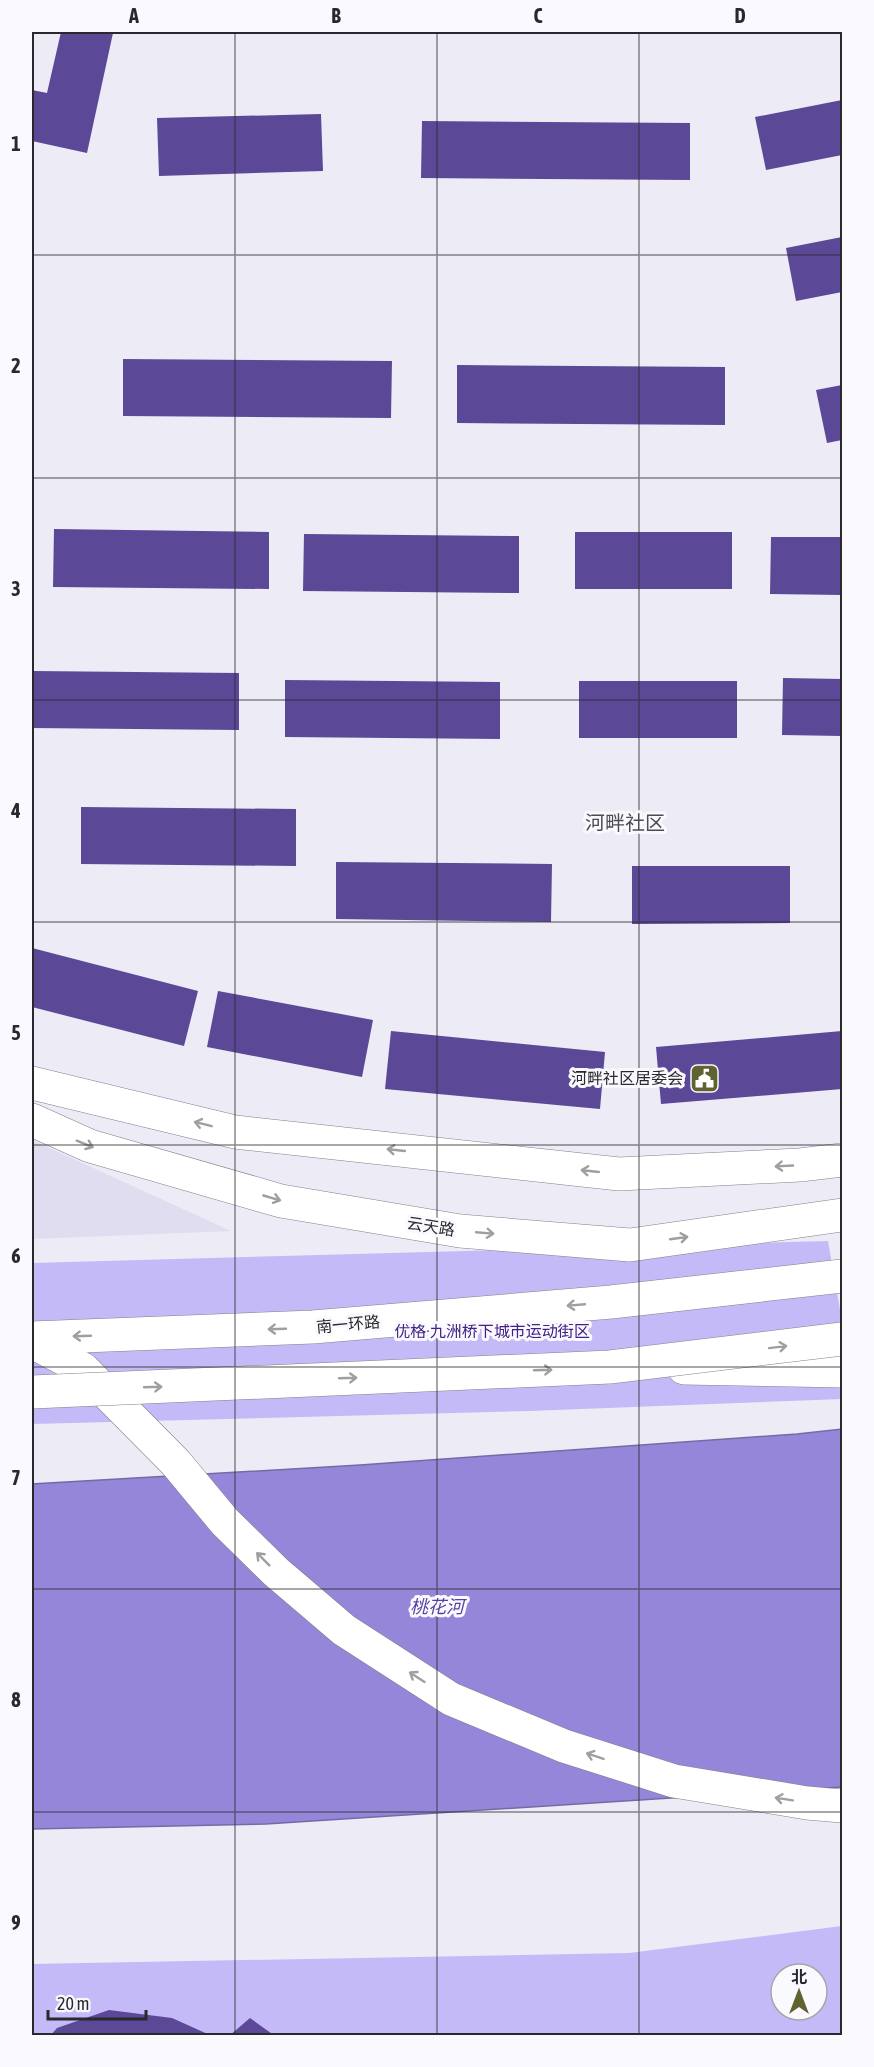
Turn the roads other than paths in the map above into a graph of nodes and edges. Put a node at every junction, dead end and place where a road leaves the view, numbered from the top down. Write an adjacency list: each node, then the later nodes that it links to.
1 (32, 1083): 3 (main road, one-way to 1)
2 (32, 1120): 4 (main road, 云天路, one-way to 4)
3 (843, 1160)
4 (843, 1215)
5 (843, 1260): 7 (main road)
6 (843, 1276): 7 (main road, 南一环路)
7 (611, 1302): 8 (main road, 南一环路, one-way to 8)
8 (32, 1340): 13 (main road, one-way to 8)
9 (843, 1340): 10 (main road, one-way to 9, bridge)
10 (610, 1367): 11 (main road, bridge); 12 (main road, one-way to 10, bridge)
11 (843, 1371)
12 (32, 1392)
13 (843, 1806)

